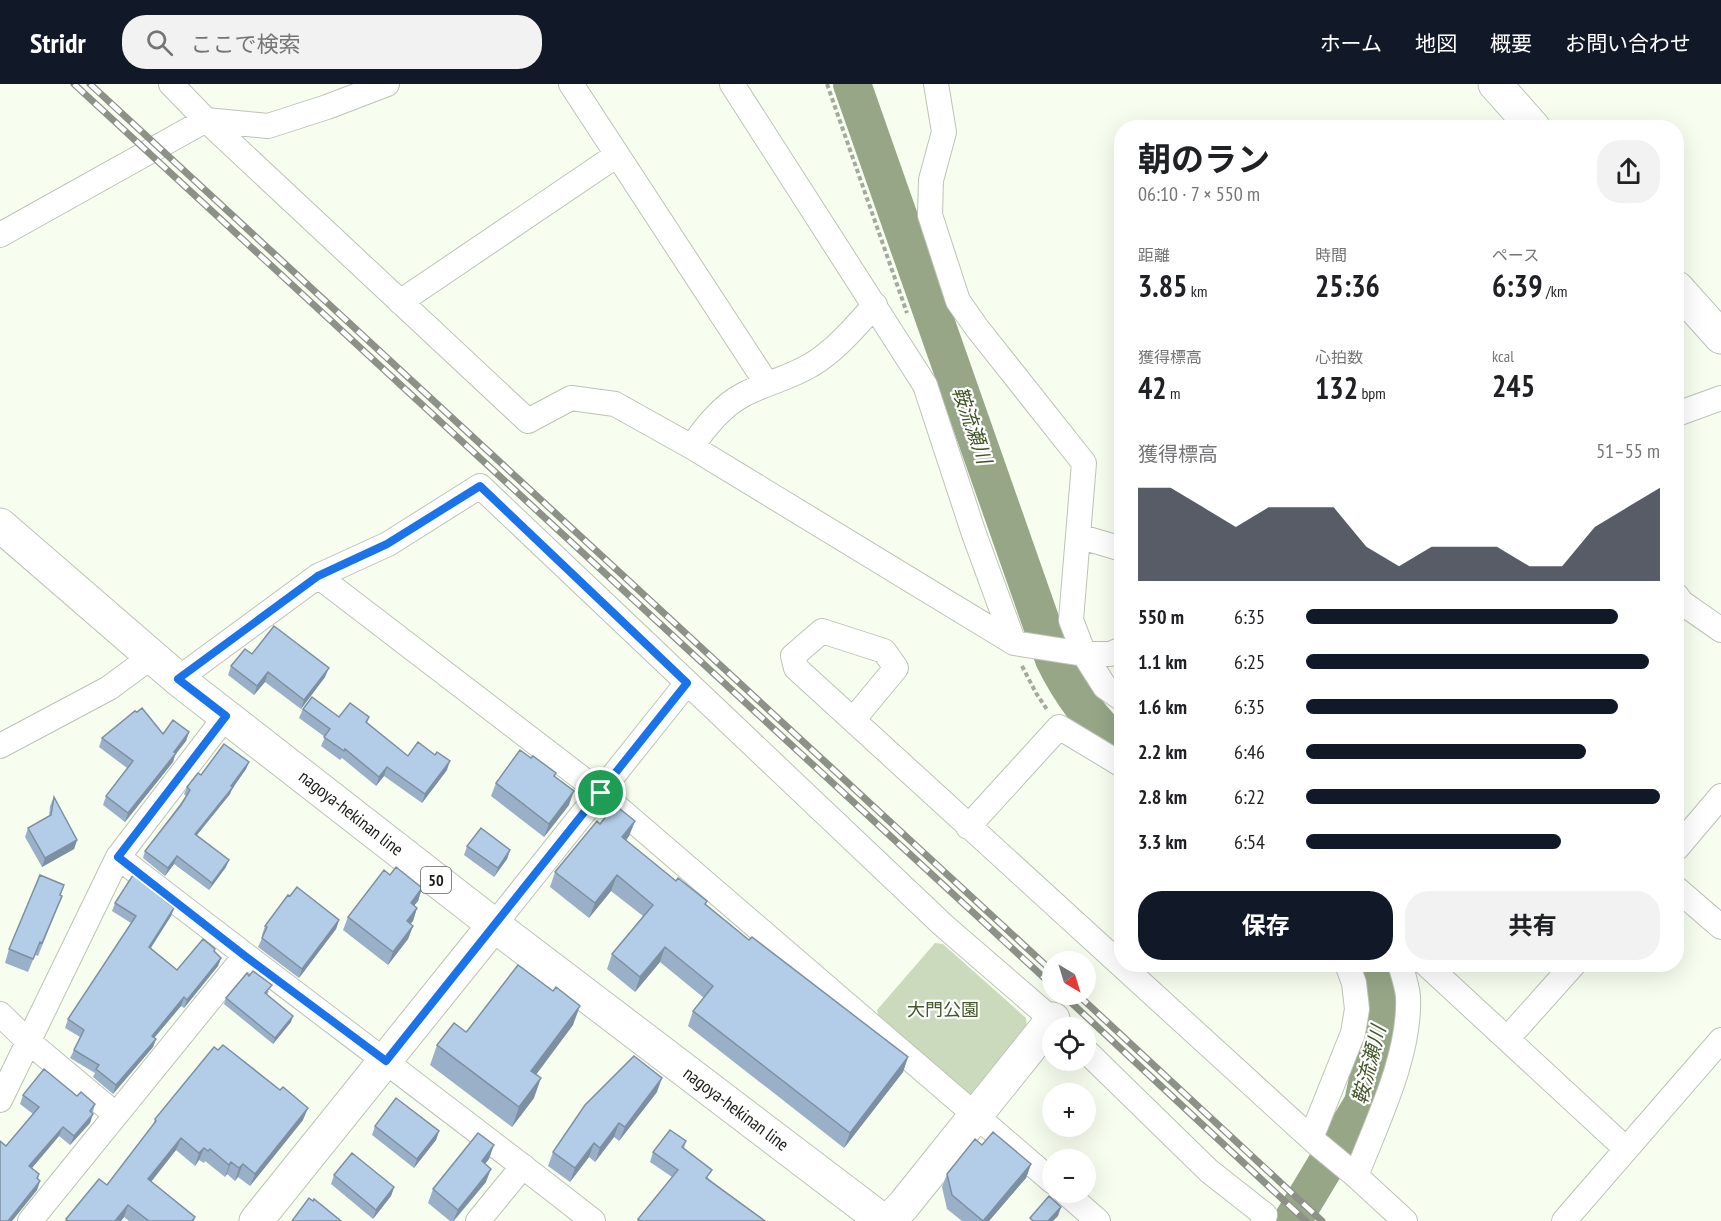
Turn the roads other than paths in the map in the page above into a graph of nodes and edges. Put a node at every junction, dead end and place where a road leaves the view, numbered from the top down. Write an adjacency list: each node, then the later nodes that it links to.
1 (171, 84): 7 (street)
2 (387, 84): 7 (street)
3 (571, 84): 9 (street)
4 (732, 84): 13 (street)
5 (936, 84): 20 (street)
6 (1496, 84): 8 (main road)
7 (206, 120): 10 (street); 12 (street)
8 (1527, 120)
9 (617, 155): 12 (street); 15 (street)
10 (0, 235)
11 (1684, 296): 14 (main road)
12 (400, 302): 18 (street)
13 (875, 305): 15 (street); 25 (street)
14 (1721, 336)
15 (768, 384): 18 (street)
16 (1721, 398): 17 (street)
17 (1684, 411)
18 (692, 447): 25 (street)
19 (0, 525): 28 (main road, nagoya-hekinan line / 50)
20 (1078, 536): 21 (street); 27 (street)
21 (1114, 547)
22 (318, 576): 29 (street); 30 (street); 36 (street)
23 (1684, 606): 24 (street)
24 (1721, 630)
25 (1018, 644): 27 (street)
26 (1114, 652): 27 (street)
27 (1084, 654): 31 (street)
28 (151, 657): 29 (main road, nagoya-hekinan line / 50); 34 (street)
29 (178, 679): 32 (main road, nagoya-hekinan line / 50)
30 (687, 683): 36 (street); 52 (street)
31 (1114, 693)
32 (226, 716): 40 (street); 42 (main road, nagoya-hekinan line / 50)
33 (852, 720): 38 (street)
34 (0, 746)
35 (1114, 760): 38 (street)
36 (601, 793): 42 (street); 61 (street)
37 (1721, 796): 39 (street)
38 (968, 827): 45 (street)
39 (1684, 840)
40 (118, 857): 44 (street); 56 (street)
41 (1684, 895): 43 (street)
42 (494, 925): 57 (main road); 72 (main road, nagoya-hekinan line / 50)
43 (1721, 927)
44 (245, 956): 57 (street); 60 (street)
45 (1114, 959)
46 (1128, 972): 62 (street)
47 (1350, 972): 62 (street)
48 (1402, 972): 66 (street)
49 (1435, 972): 54 (street)
50 (1567, 972): 54 (street)
51 (0, 1014): 56 (street)
52 (1050, 1017)
53 (1042, 1040): 61 (main road)
54 (1507, 1040): 63 (street)
55 (1721, 1040): 63 (street)
56 (29, 1042): 59 (street); 60 (street)
57 (386, 1061): 64 (street); 69 (main road)
58 (1096, 1061): 75 (street)
59 (0, 1101)
60 (115, 1114): 68 (street)
61 (976, 1115): 65 (street); 73 (main road)
62 (1313, 1140): 66 (street)
63 (1625, 1148): 77 (street)
64 (523, 1166): 70 (street); 71 (street)
65 (1042, 1172)
66 (1355, 1175): 76 (street)
67 (1078, 1203): 74 (street)
68 (30, 1221)
69 (256, 1221)
70 (478, 1221)
71 (593, 1221)
72 (883, 1221)
73 (888, 1221)
74 (1098, 1221)
75 (1263, 1221)
76 (1405, 1221)
77 (1564, 1221)

